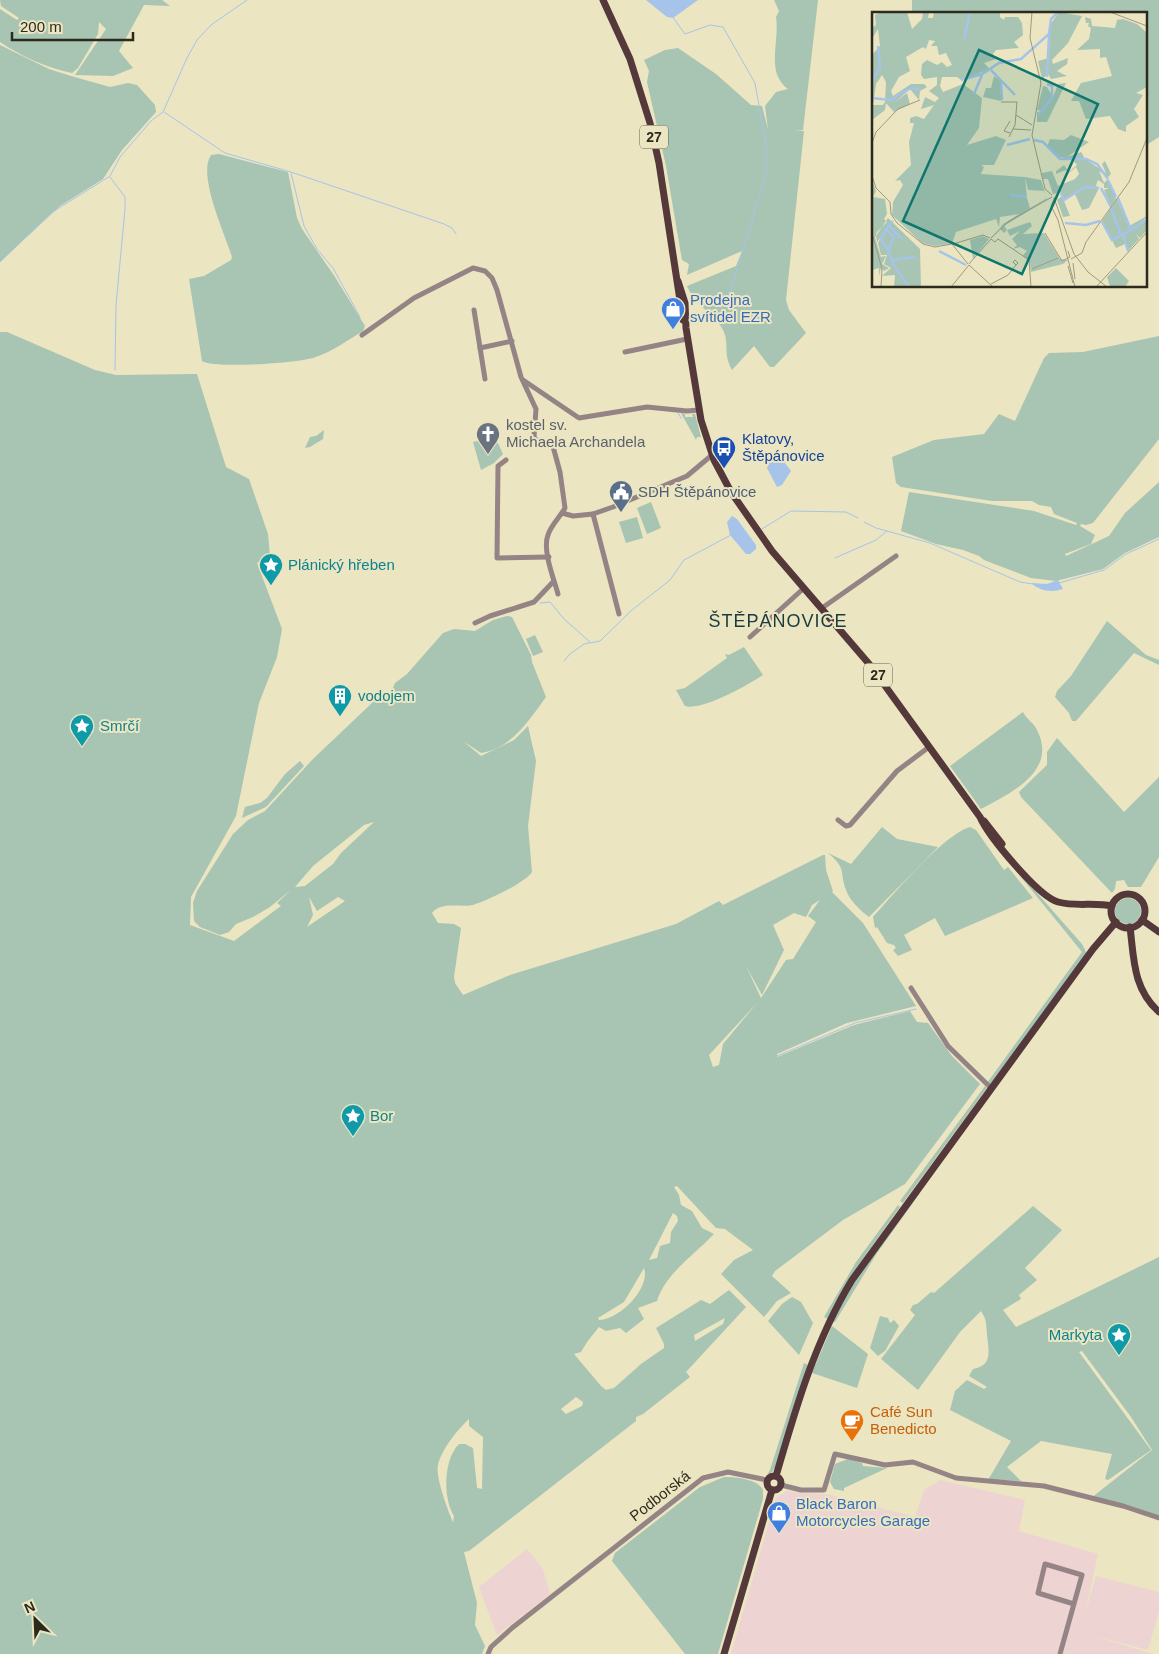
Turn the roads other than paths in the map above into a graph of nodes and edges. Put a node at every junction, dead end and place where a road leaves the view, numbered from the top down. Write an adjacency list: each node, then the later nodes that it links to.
1 (603, 0): 4 (main road, 27)
2 (474, 310): 6 (street)
3 (362, 335): 5 (street)
4 (687, 339): 7 (street); 10 (main road, 27)
5 (512, 341): 6 (street); 9 (street)
6 (480, 348): 8 (street)
7 (625, 352)
8 (485, 379)
9 (522, 380): 10 (street); 13 (street)
10 (698, 410): 11 (main road, 27)
11 (712, 454): 14 (street); 18 (main road, 27)
12 (506, 460): 16 (street)
13 (562, 513): 14 (street); 16 (street)
14 (593, 514): 21 (street)
15 (896, 556): 20 (street)
16 (549, 557): 17 (street)
17 (553, 582): 19 (street); 22 (street)
18 (804, 588): 20 (main road, 27); 23 (street)
19 (558, 594)
20 (822, 608): 24 (main road, 27)
21 (619, 614)
22 (475, 624)
23 (750, 637)
24 (929, 747): 25 (street); 26 (main road, 27)
25 (838, 820)
26 (1112, 906): 27 (main road); 28 (main road)
27 (1142, 920): 29 (main road); 30 (main road)
28 (1116, 922): 29 (main road); 33 (main road)
29 (1130, 927): 32 (main road)
30 (1159, 932)
31 (910, 988): 33 (street)
32 (1159, 1012)
33 (988, 1086): 34 (main road)
34 (776, 1476): 35 (main road); 36 (main road)
35 (767, 1480): 37 (main road); 40 (street, Podborská)
36 (781, 1485): 37 (main road); 38 (street)
37 (772, 1490): 41 (main road)
38 (1159, 1518)
39 (1074, 1604): 39 (street); 42 (street)
40 (488, 1654)
41 (724, 1654)
42 (1060, 1654)

